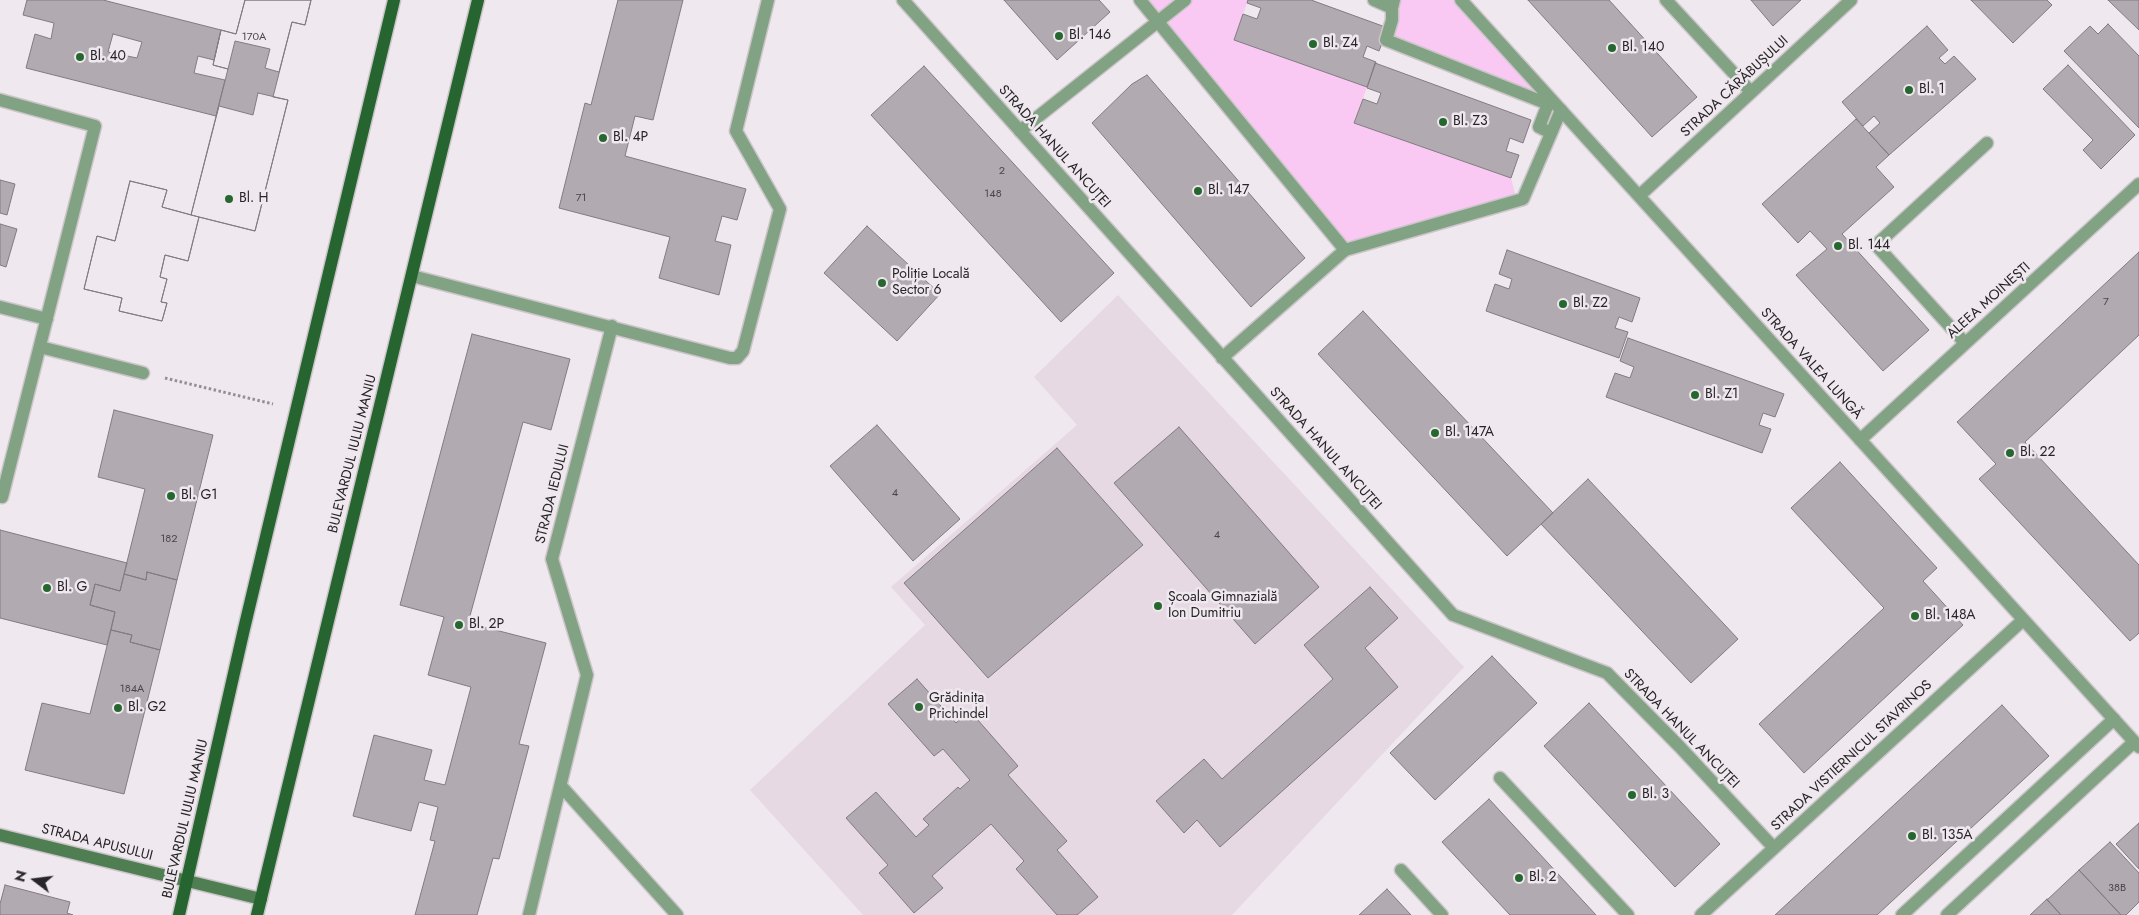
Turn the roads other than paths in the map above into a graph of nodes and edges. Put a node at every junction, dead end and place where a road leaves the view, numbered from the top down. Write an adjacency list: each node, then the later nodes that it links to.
1 (394, 0): 40 (main road, BULEVARDUL IULIU MANIU)
2 (478, 0): 22 (main road, BULEVARDUL IULIU MANIU)
3 (768, 0): 25 (street)
4 (903, 0): 16 (street, STRADA HANUL ANCUȚEI)
5 (1140, 0): 12 (street)
6 (1185, 0): 12 (street)
7 (1374, 0): 11 (street)
8 (1461, 0): 15 (street, STRADA VALEA LUNGĂ)
9 (1666, 0): 13 (street)
10 (1852, 0): 13 (street, STRADA CĂRĂBUȘULUI)
11 (1393, 4): 17 (street)
12 (1158, 22): 16 (street); 21 (street)
13 (1751, 92): 20 (street, STRADA CĂRĂBUȘULUI)
14 (0, 100): 24 (street)
15 (1561, 110): 17 (street); 20 (street, STRADA VALEA LUNGĂ)
16 (1020, 131): 28 (street, STRADA HANUL ANCUȚEI)
17 (1551, 133): 21 (street)
18 (1987, 143): 26 (street)
19 (2139, 184): 26 (street, ALEEA MOINEȘTI)
20 (1639, 196): 30 (street, STRADA VALEA LUNGĂ)
21 (1346, 250): 28 (street)
22 (412, 276): 25 (street); 41 (main road, BULEVARDUL IULIU MANIU)
23 (0, 307): 24 (street)
24 (46, 319): 27 (street)
25 (612, 326): 36 (street, STRADA IEDULUI)
26 (1966, 343): 30 (street, ALEEA MOINEȘTI)
27 (40, 347): 29 (street); 31 (street)
28 (1222, 358): 38 (street, STRADA HANUL ANCUȚEI)
29 (143, 373)
30 (1860, 440): 32 (street, STRADA VALEA LUNGĂ)
31 (2, 497)
32 (2023, 620): 33 (street, STRADA VALEA LUNGĂ); 38 (street, STRADA VISTIERNICUL STAVRINOS)
33 (2114, 719): 34 (street, STRADA VALEA LUNGĂ); 49 (street)
34 (2136, 744): 50 (street)
35 (1500, 778): 47 (street)
36 (560, 786): 44 (street, STRADA IEDULUI); 45 (street)
37 (0, 834): 40 (main road, STRADA APUSULUI)
38 (1774, 848): 48 (street, STRADA VISTIERNICUL STAVRINOS)
39 (1401, 870): 46 (street)
40 (187, 882): 41 (main road, STRADA APUSULUI); 42 (main road, BULEVARDUL IULIU MANIU)
41 (261, 898): 43 (main road, BULEVARDUL IULIU MANIU)
42 (179, 915)
43 (257, 915)
44 (529, 915)
45 (677, 915)
46 (1442, 915)
47 (1628, 915)
48 (1702, 915)
49 (1902, 915)
50 (1947, 915)

